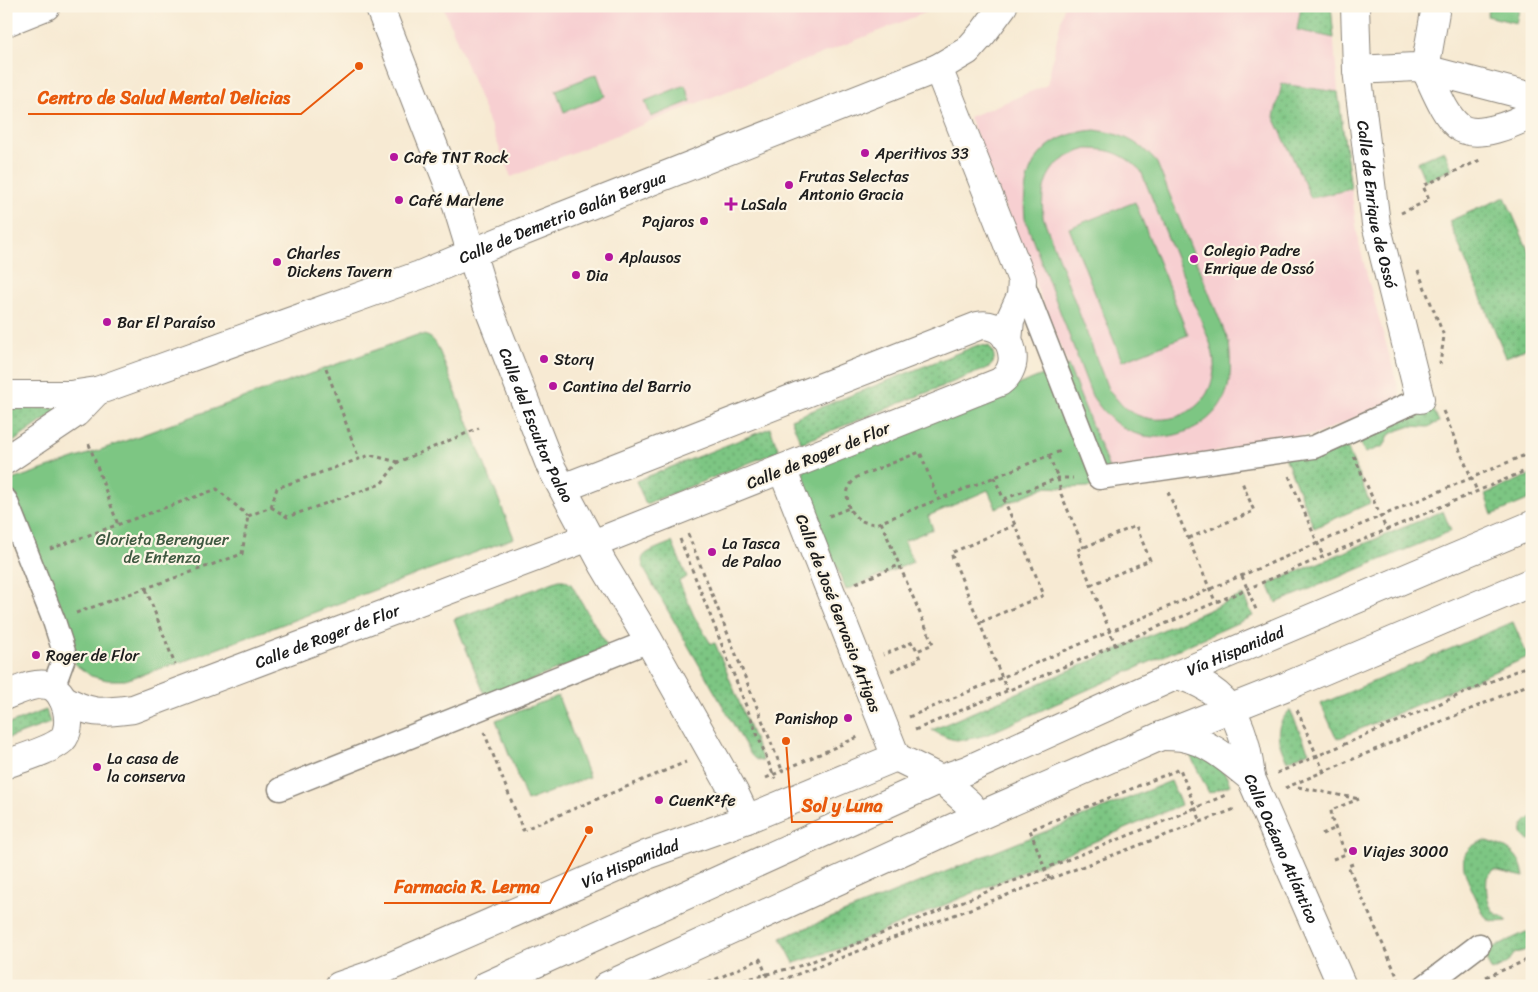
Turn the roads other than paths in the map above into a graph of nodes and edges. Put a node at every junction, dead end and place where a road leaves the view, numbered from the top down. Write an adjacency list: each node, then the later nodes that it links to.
1 (46, 6): 6 (main road)
2 (379, 6): 12 (main road, Calle del Escultor Palao)
3 (1003, 6): 7 (main road, Calle de Demetrio Galán Bergua)
4 (1354, 6): 9 (main road, Calle de Enrique de Ossó)
5 (1436, 6): 8 (main road)
6 (6, 22)
7 (938, 68): 12 (main road, Calle de Demetrio Galán Bergua); 13 (main road)
8 (1425, 68): 9 (main road); 10 (main road); 11 (main road)
9 (1357, 70): 17 (main road, Calle de Enrique de Ossó)
10 (1532, 97)
11 (1532, 114)
12 (471, 253): 15 (main road, Calle de Demetrio Galán Bergua); 20 (main road, Calle del Escultor Palao)
13 (1022, 280): 14 (main road, Calle de Roger de Flor); 17 (street)
14 (1008, 341): 19 (main road, Calle de Roger de Flor); 20 (main road)
15 (97, 391): 16 (main road, Calle de Demetrio Galán Bergua); 18 (main road, Calle de Demetrio Galán Bergua)
16 (6, 395)
17 (1431, 404)
18 (6, 460)
19 (782, 469): 23 (main road, Calle de Roger de Flor); 31 (main road, Calle de José Gervasio Artigas)
20 (563, 488): 23 (main road, Calle del Escultor Palao)
21 (6, 500): 27 (street)
22 (1532, 525): 26 (main road, Vía Hispanidad)
23 (591, 541): 25 (main road, Calle del Escultor Palao); 27 (main road, Calle de Roger de Flor)
24 (1532, 582): 29 (main road)
25 (649, 641): 35 (street); 37 (main road, Calle del Escultor Palao)
26 (1177, 675): 29 (main road); 33 (main road, Vía Hispanidad)
27 (58, 693): 28 (main road, Calle de Roger de Flor); 32 (main road)
28 (6, 695)
29 (1232, 709): 30 (main road); 34 (main road, Calle Océano Atlántico)
30 (1161, 736): 34 (main road); 36 (main road)
31 (895, 739): 33 (main road); 37 (main road, Vía Hispanidad)
32 (6, 764)
33 (941, 779): 36 (main road); 40 (main road, Vía Hispanidad)
34 (1255, 787): 42 (main road, Calle Océano Atlántico)
35 (280, 789)
36 (979, 816): 41 (main road)
37 (747, 819): 39 (main road, Vía Hispanidad)
38 (1479, 945): 43 (street)
39 (339, 986)
40 (486, 986)
41 (607, 986)
42 (1342, 986)
43 (1425, 986)

